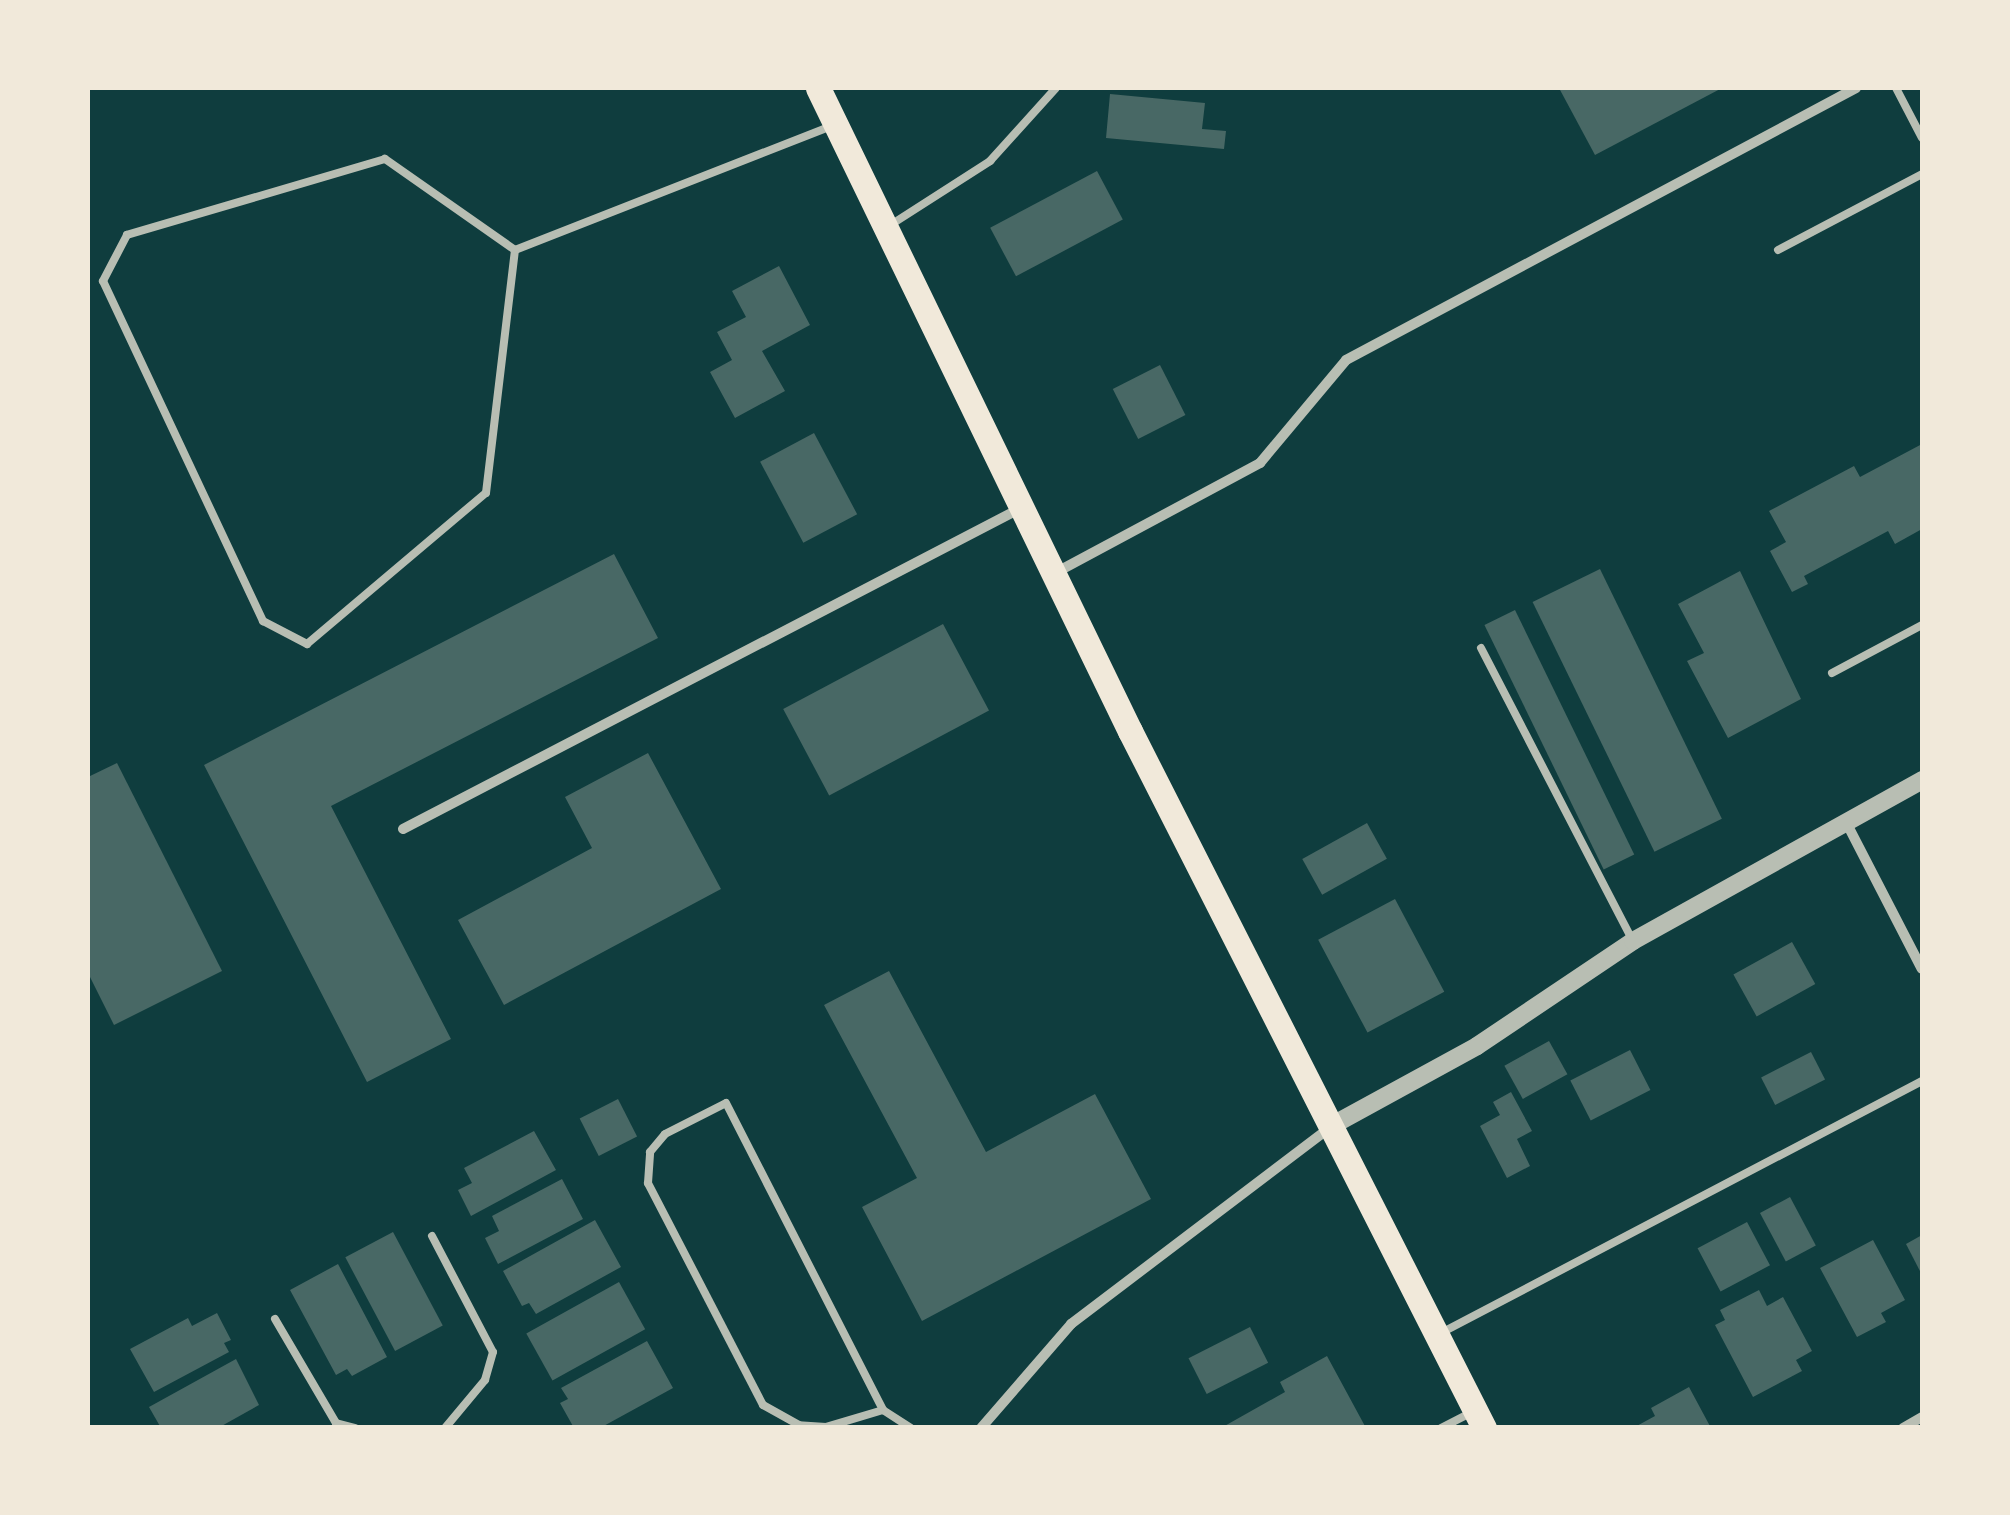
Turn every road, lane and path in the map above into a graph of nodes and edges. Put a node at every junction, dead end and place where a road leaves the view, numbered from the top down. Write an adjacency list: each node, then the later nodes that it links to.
1 (818, 88): 5 (main road)
2 (1056, 88): 8 (lane)
3 (1856, 88): 12 (street)
4 (1896, 88): 6 (lane)
5 (836, 125): 8 (main road); 9 (lane)
6 (1922, 138)
7 (1922, 174): 10 (lane)
8 (886, 228): 11 (main road)
9 (515, 250): 9 (lane)
10 (1778, 250)
11 (1022, 508): 12 (main road); 18 (street)
12 (1054, 574): 22 (main road)
13 (1922, 625): 15 (lane)
14 (1481, 648): 19 (lane)
15 (1832, 673)
16 (1922, 780): 17 (street)
17 (1845, 821): 19 (street); 20 (street)
18 (403, 829)
19 (1632, 941): 22 (street)
20 (1922, 969)
21 (1922, 1081): 25 (lane)
22 (1332, 1126): 25 (main road); 32 (street)
23 (432, 1236): 30 (lane)
24 (275, 1320): 29 (lane)
25 (1437, 1334): 28 (main road)
26 (883, 1410): 26 (lane); 31 (lane)
27 (1922, 1417): 34 (street)
28 (1480, 1419): 33 (lane)
29 (355, 1428)
30 (445, 1428)
31 (911, 1428)
32 (980, 1428)
33 (1441, 1428)
34 (1903, 1428)

